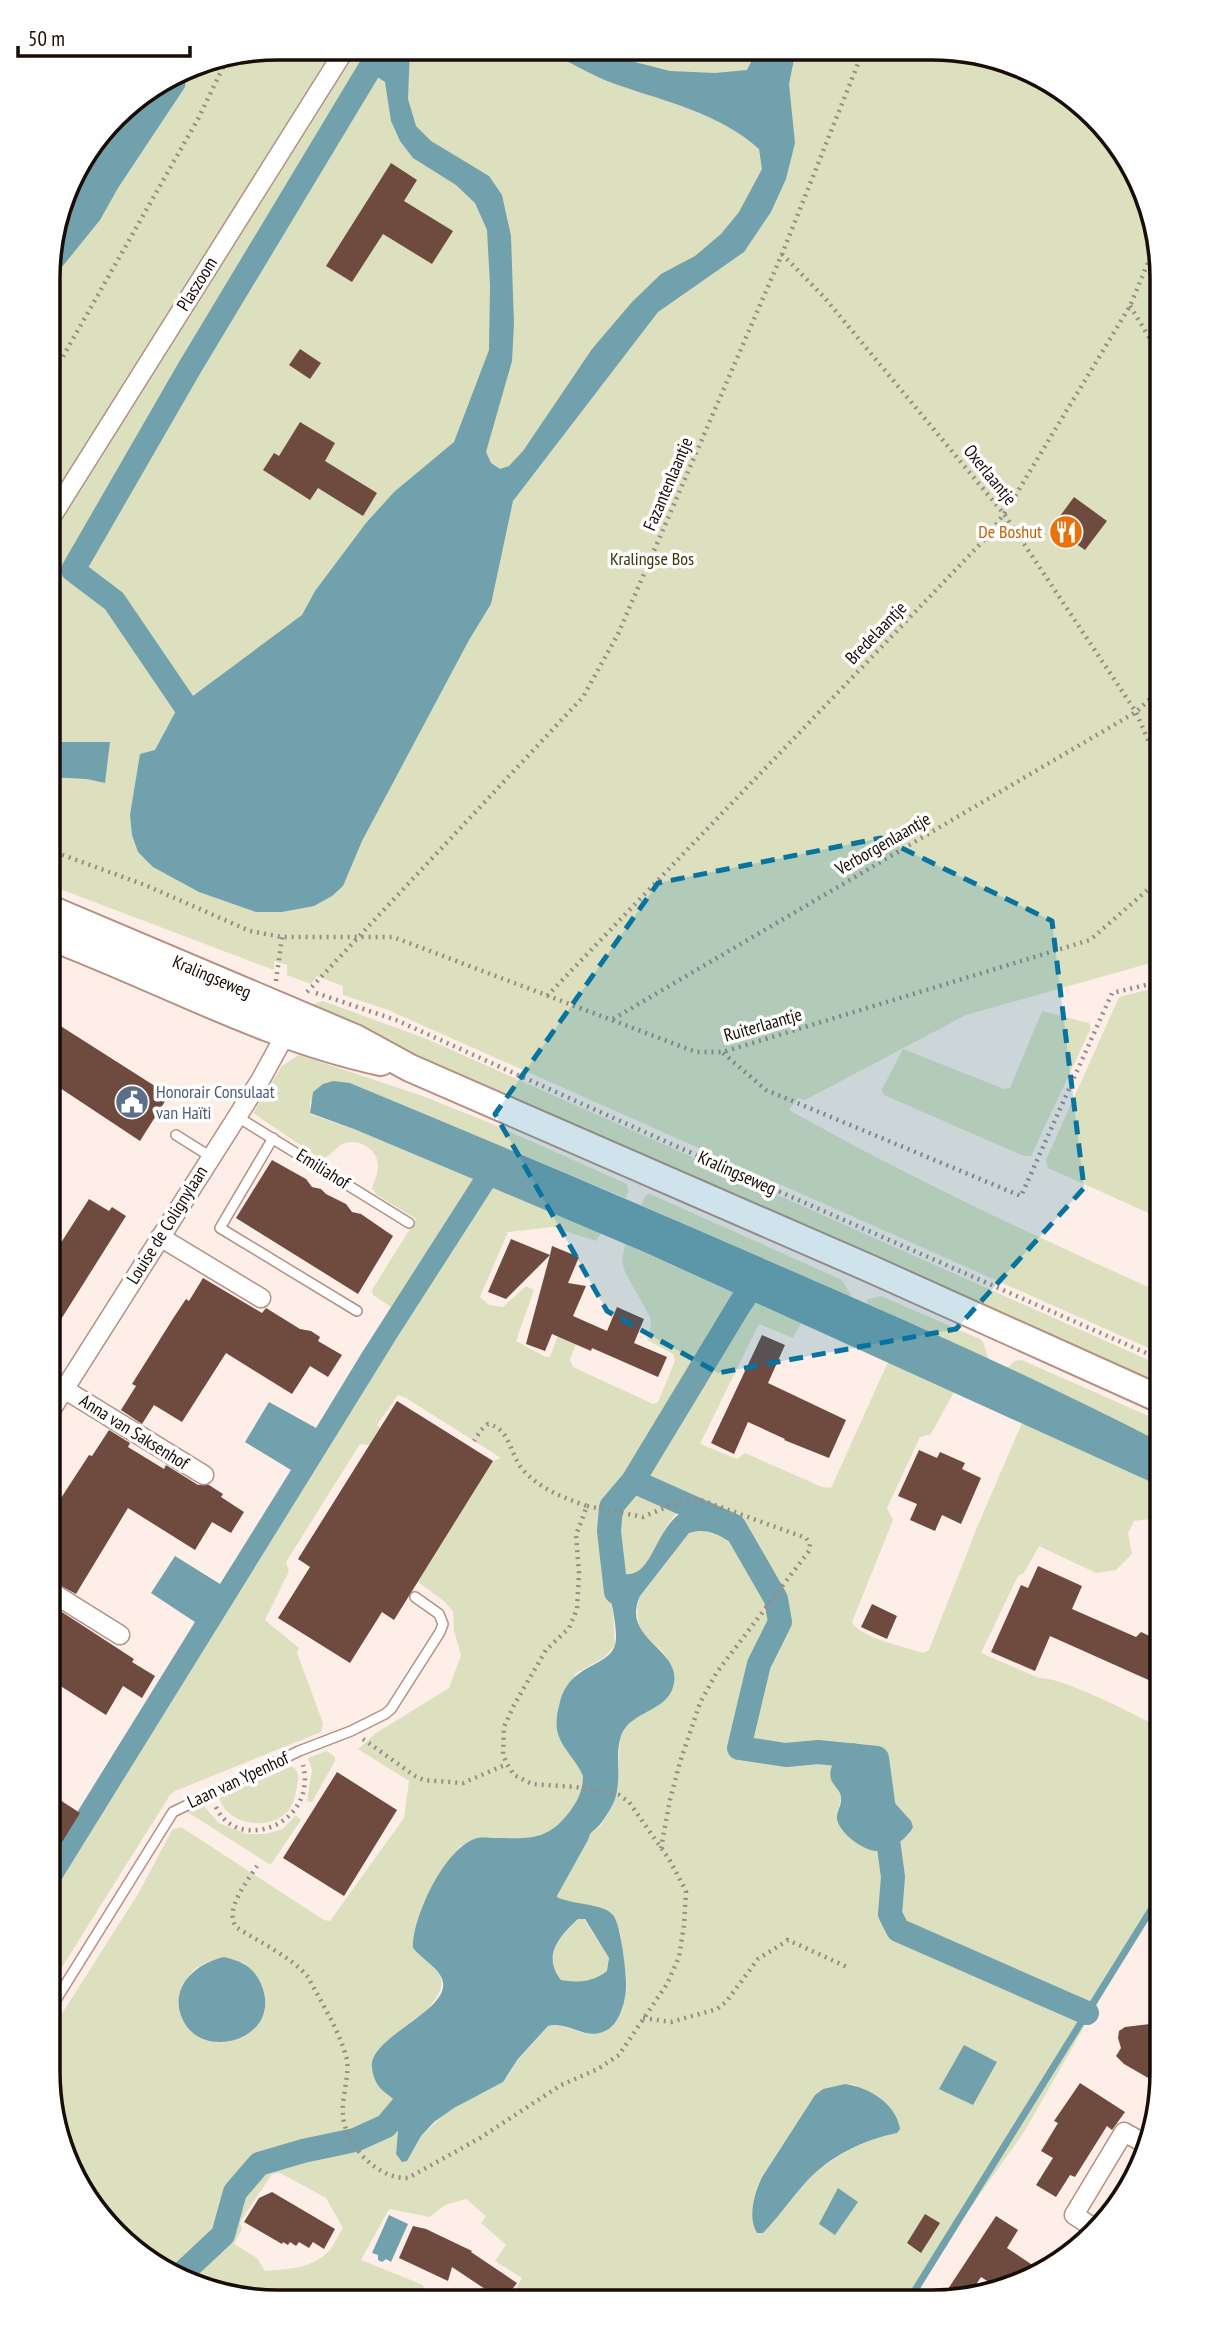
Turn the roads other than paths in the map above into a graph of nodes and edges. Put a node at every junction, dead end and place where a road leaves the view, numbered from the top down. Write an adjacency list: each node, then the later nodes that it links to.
1 (338, 60): 2 (street, Plaszoom)
2 (60, 503)
3 (60, 914): 5 (main road, Kralingseweg)
4 (60, 941): 5 (main road, Kralingseweg)
5 (289, 1024): 6 (street, Louise de Colignylaan); 15 (main road, Kralingseweg)
6 (236, 1116): 8 (lane, Emiliahof); 9 (street, Louise de Colignylaan)
7 (176, 1135): 9 (lane)
8 (273, 1138): 10 (lane, Emiliahof); 13 (lane)
9 (211, 1157): 11 (street, Louise de Colignylaan)
10 (409, 1223)
11 (160, 1237): 12 (street); 14 (street, Louise de Colignylaan)
12 (261, 1298)
13 (357, 1311)
14 (64, 1389): 16 (street, Louise de Colignylaan); 17 (street, Anna van Saksenhof)
15 (1150, 1395)
16 (60, 1396)
17 (204, 1475)
18 (415, 1597): 21 (lane, Laan van Ypenhof)
19 (60, 1598): 20 (street)
20 (120, 1635)
21 (60, 1993)
22 (1139, 2141): 23 (street)
23 (1089, 2225)

